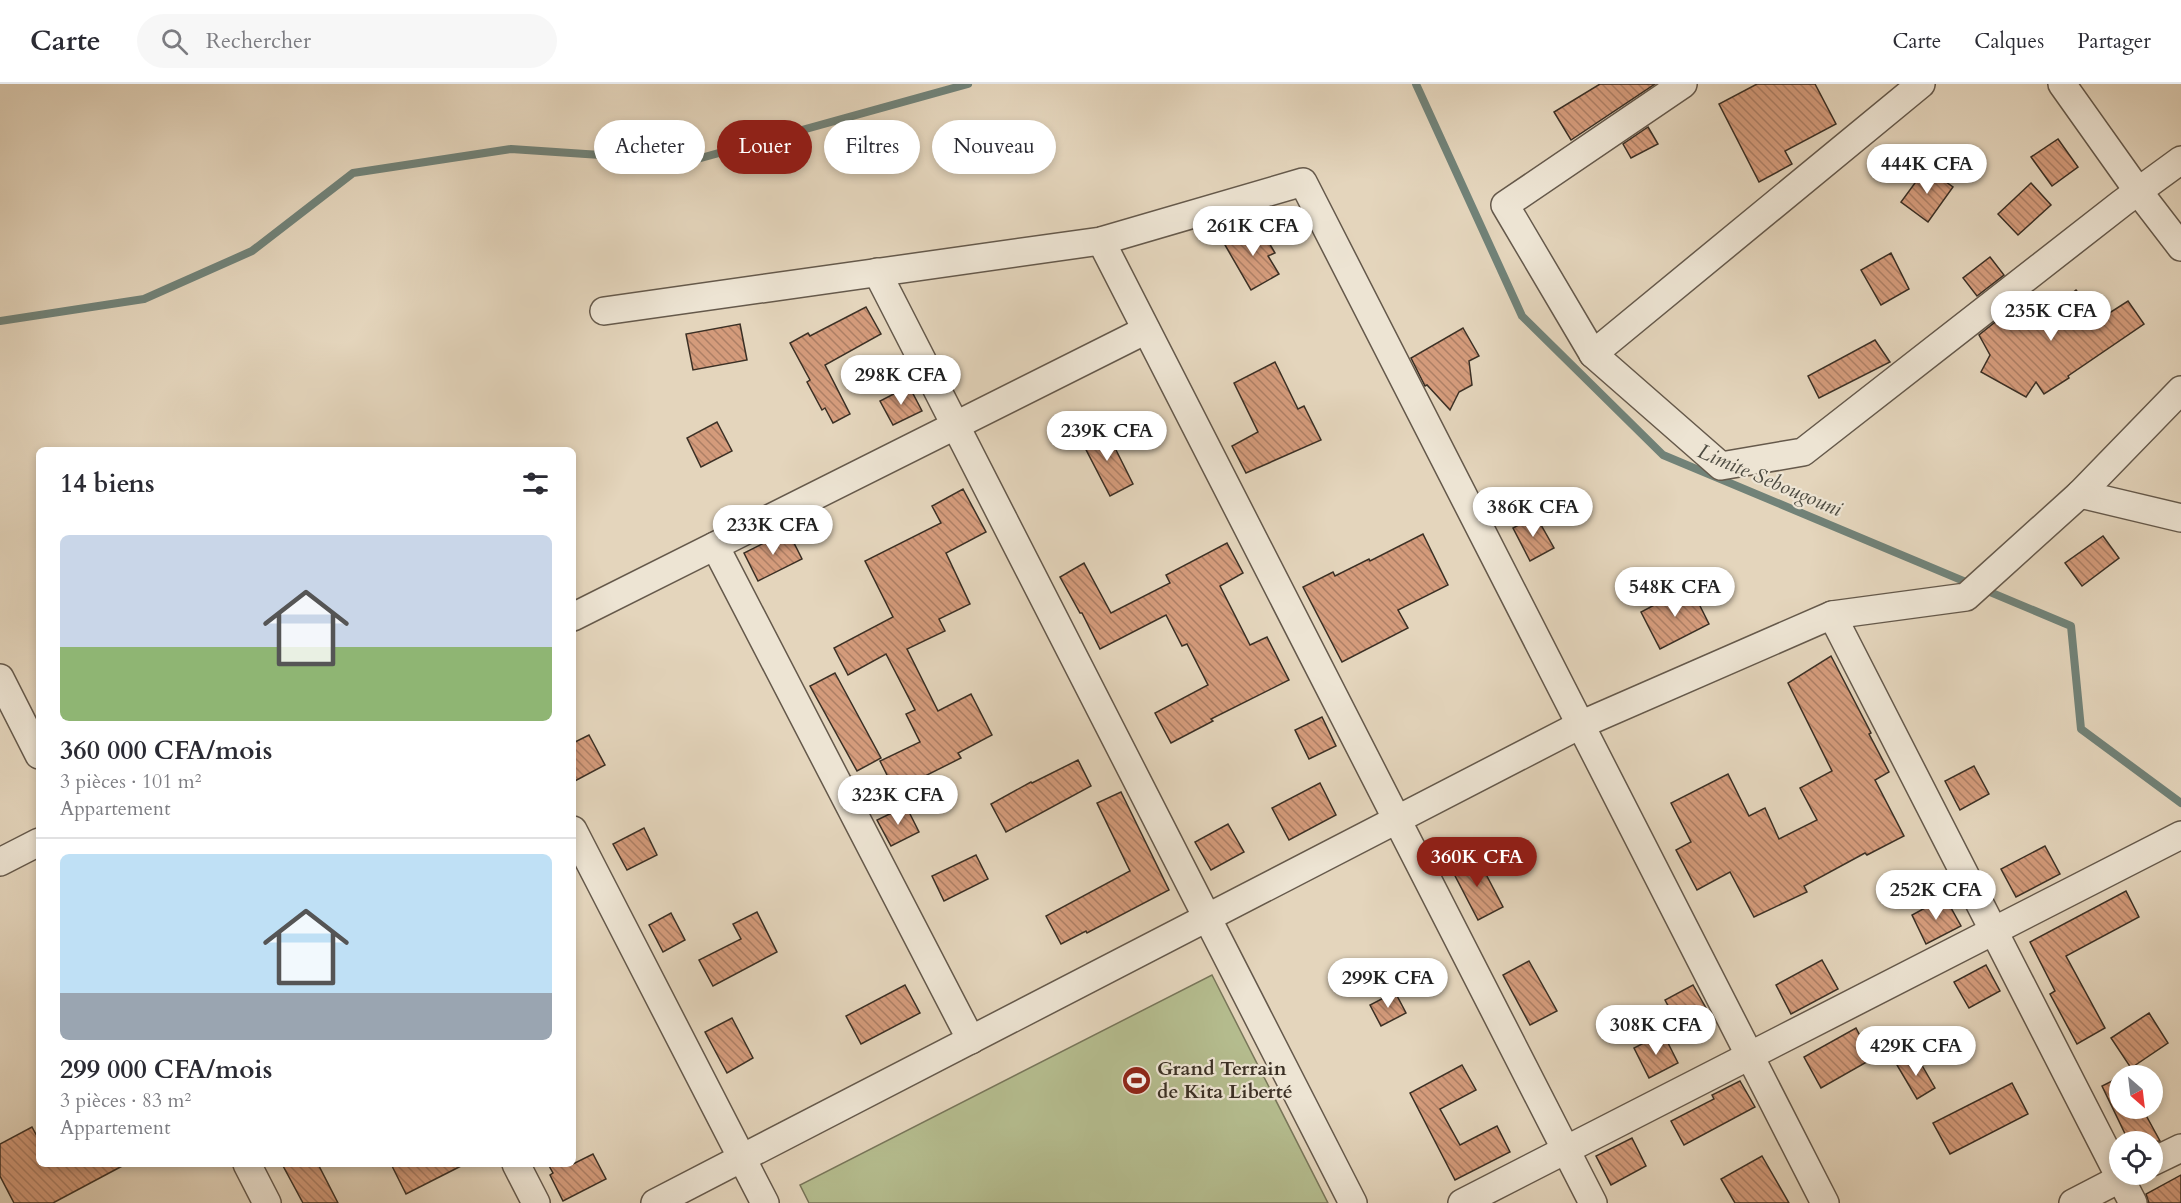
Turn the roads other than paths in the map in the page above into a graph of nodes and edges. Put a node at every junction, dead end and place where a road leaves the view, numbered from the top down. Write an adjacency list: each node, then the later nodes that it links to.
1 (1683, 84): 11 (street)
2 (1921, 84): 11 (street)
3 (2062, 84): 5 (street)
4 (2181, 160): 5 (street)
5 (2138, 191): 7 (street); 11 (street)
6 (1101, 241): 8 (street); 10 (street); 20 (street)
7 (2181, 247)
8 (877, 272): 9 (street); 13 (street)
9 (604, 311)
10 (1146, 330): 13 (street); 22 (street)
11 (1593, 354)
12 (2181, 390): 14 (street)
13 (956, 426): 16 (street); 27 (street)
14 (2080, 494): 15 (street); 17 (street)
15 (2181, 518)
16 (715, 546): 18 (street); 29 (street)
17 (1832, 615): 20 (street); 28 (street)
18 (576, 616)
19 (0, 678): 21 (street)
20 (1580, 725): 22 (street); 30 (street)
21 (36, 749)
22 (1397, 820): 27 (street); 33 (street)
23 (2181, 835): 28 (street)
24 (576, 836): 35 (street)
25 (36, 844): 26 (street)
26 (0, 862)
27 (1208, 918): 29 (street); 44 (street)
28 (1994, 931): 30 (street); 32 (street)
29 (971, 1040): 35 (street)
30 (1750, 1056): 33 (street); 47 (street)
31 (2181, 1148): 34 (street)
32 (2109, 1149)
33 (1566, 1150): 45 (street); 46 (street)
34 (2163, 1157)
35 (742, 1158): 42 (street); 43 (street)
36 (249, 1167): 40 (street)
37 (518, 1167): 41 (street)
38 (2109, 1185): 48 (street)
39 (2127, 1185): 49 (street)
40 (267, 1203)
41 (536, 1203)
42 (655, 1203)
43 (765, 1203)
44 (1353, 1203)
45 (1462, 1203)
46 (1593, 1203)
47 (1825, 1203)
48 (2073, 1203)
49 (2133, 1203)

